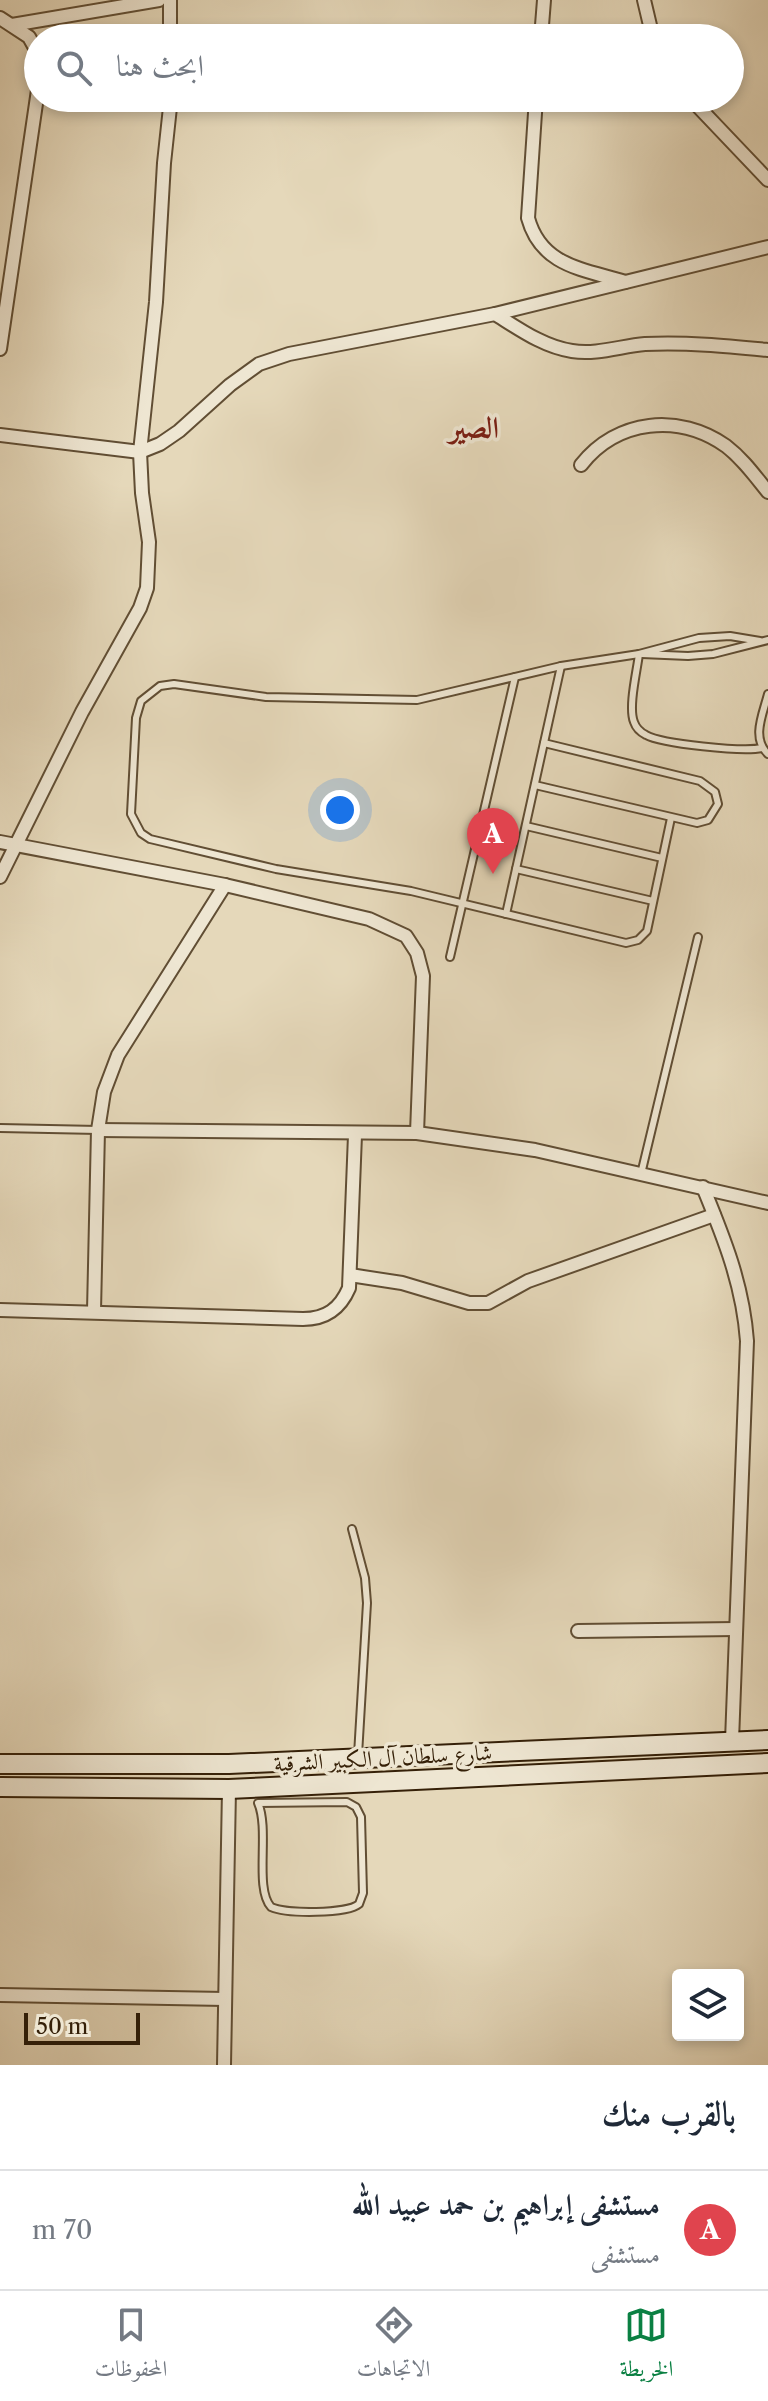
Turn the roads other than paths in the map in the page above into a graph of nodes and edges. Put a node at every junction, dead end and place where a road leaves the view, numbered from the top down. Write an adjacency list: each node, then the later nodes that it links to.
1 (159, 0): 5 (street)
2 (170, 0): 6 (street)
3 (544, 0): 7 (street)
4 (644, 0): 8 (street)
5 (6, 22): 9 (street)
6 (170, 24)
7 (542, 24)
8 (650, 24)
9 (24, 34)
10 (35, 112): 18 (street)
11 (169, 112): 21 (street)
12 (535, 112): 16 (street)
13 (703, 112): 14 (street)
14 (767, 178)
15 (768, 247): 16 (street)
16 (628, 283): 17 (street)
17 (495, 314): 19 (street); 21 (street)
18 (0, 349)
19 (768, 350)
20 (0, 435): 21 (street)
21 (140, 452): 35 (street)
22 (581, 465): 23 (street)
23 (768, 492)
24 (764, 641): 25 (lane); 25 (lane)
25 (639, 654): 26 (lane); 30 (lane)
26 (561, 666): 27 (lane); 29 (lane)
27 (515, 677): 41 (lane); 41 (lane)
28 (768, 694): 30 (lane)
29 (544, 743): 31 (lane); 32 (lane)
30 (765, 751)
31 (535, 785): 32 (lane); 33 (lane)
32 (671, 818): 36 (lane)
33 (526, 826): 36 (lane); 37 (lane)
34 (0, 842): 35 (street)
35 (17, 845): 38 (street); 39 (street)
36 (662, 858): 40 (lane)
37 (516, 869): 40 (lane); 42 (lane)
38 (0, 877)
39 (225, 885): 46 (street); 47 (street)
40 (653, 901): 42 (lane)
41 (462, 904): 42 (lane); 44 (lane)
42 (506, 914)
43 (698, 937): 49 (lane)
44 (450, 957)
45 (0, 1128): 46 (lane)
46 (98, 1130): 48 (street); 55 (street)
47 (417, 1133): 48 (street); 49 (street)
48 (355, 1135): 53 (street)
49 (641, 1174): 50 (street)
50 (703, 1187): 51 (street); 52 (street)
51 (768, 1203)
52 (714, 1215): 53 (street); 57 (street)
53 (350, 1275): 55 (street)
54 (0, 1310): 55 (street)
55 (94, 1311)
56 (352, 1529): 61 (lane)
57 (736, 1629): 58 (street); 60 (street)
58 (578, 1631)
59 (768, 1740): 60 (main road, شارع سلطان آل الكبير الشرقية)
60 (732, 1741): 61 (main road, شارع سلطان آل الكبير الشرقية)
61 (358, 1758): 63 (main road, شارع سلطان آل الكبير الشرقية)
62 (768, 1763): 65 (main road, شارع سلطان آل الكبير الشرقية)
63 (0, 1764)
64 (0, 1787): 65 (main road, شارع سلطان آل الكبير الشرقية)
65 (235, 1789): 66 (lane); 68 (street)
66 (258, 1803): 66 (lane)
67 (0, 1995): 68 (street)
68 (225, 1999): 69 (street)
69 (224, 2065)

